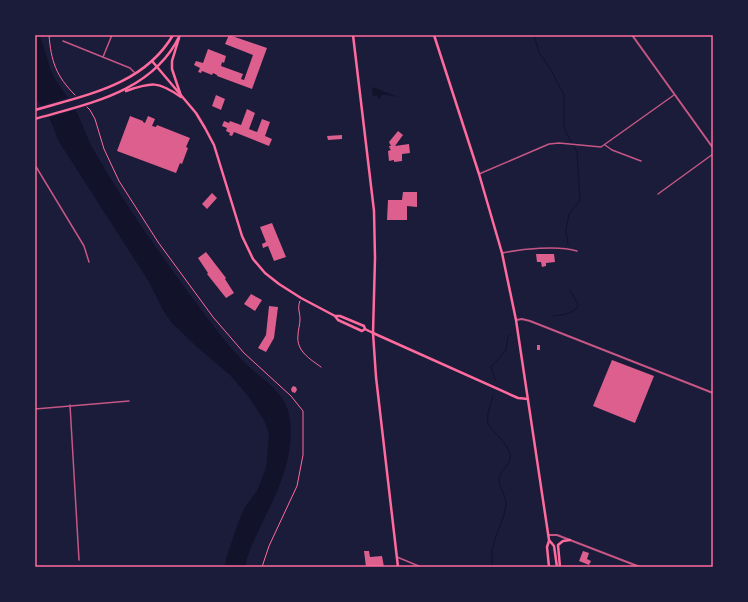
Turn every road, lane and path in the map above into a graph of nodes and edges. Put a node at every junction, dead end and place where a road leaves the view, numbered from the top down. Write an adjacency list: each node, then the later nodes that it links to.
1 (49, 35): 16 (path)
2 (112, 35): 9 (street)
3 (173, 35): 10 (main road)
4 (180, 35): 11 (main road); 15 (main road)
5 (353, 35): 32 (main road)
6 (434, 35): 25 (main road)
7 (632, 35): 13 (street)
8 (63, 42): 9 (street)
9 (103, 57): 12 (street)
10 (152, 61): 11 (main road); 12 (main road)
11 (157, 67): 14 (main road); 15 (main road)
12 (135, 74): 18 (main road)
13 (674, 94): 20 (street); 21 (street)
14 (114, 95): 15 (main road); 17 (main road)
15 (181, 97): 30 (main road)
16 (79, 99)
17 (86, 104): 19 (main road); 44 (path)
18 (35, 110)
19 (35, 119)
20 (605, 145): 23 (street); 25 (street)
21 (713, 148)
22 (713, 154): 26 (street)
23 (641, 161)
24 (35, 165): 29 (street)
25 (479, 174): 28 (main road)
26 (658, 194)
27 (577, 251): 28 (street)
28 (502, 254): 31 (main road)
29 (89, 262)
30 (301, 298): 32 (main road); 33 (path)
31 (516, 320): 34 (street); 35 (main road)
32 (373, 333): 35 (main road); 42 (main road)
33 (321, 367)
34 (713, 393)
35 (528, 399): 39 (main road)
36 (129, 401): 37 (street)
37 (70, 405): 38 (street); 43 (street)
38 (35, 409)
39 (549, 535): 40 (main road); 41 (street)
40 (550, 540): 47 (main road); 48 (main road)
41 (570, 540): 48 (main road); 49 (street)
42 (397, 557): 45 (main road); 46 (street)
43 (79, 560)
44 (262, 567)
45 (398, 567)
46 (421, 567)
47 (549, 567)
48 (558, 567)
49 (640, 567)

